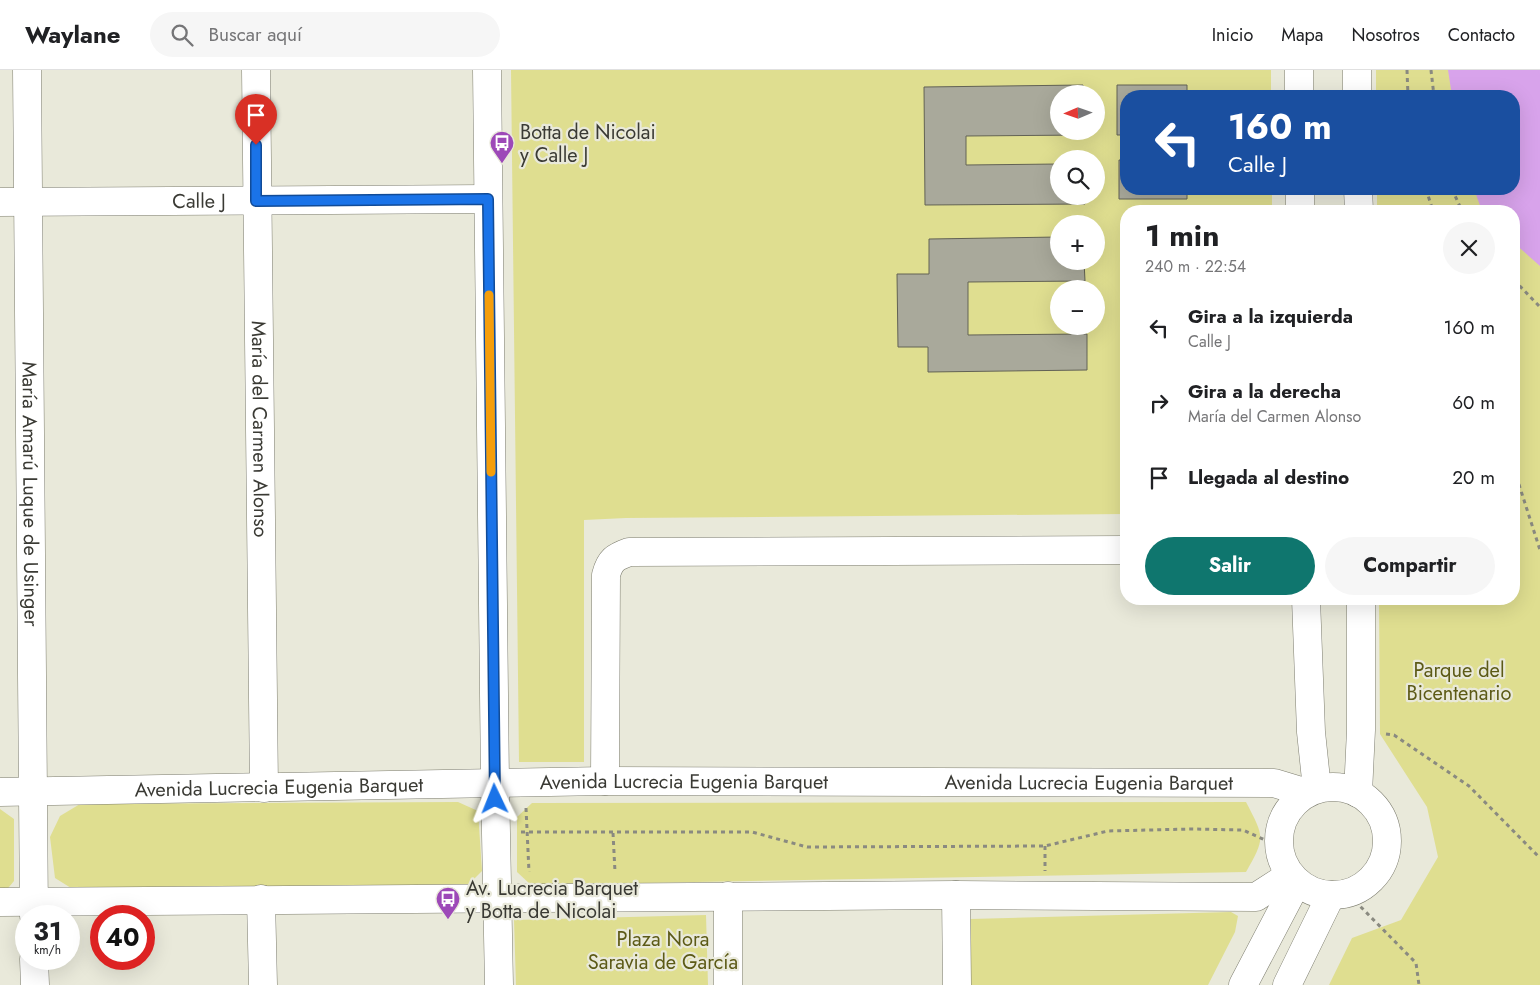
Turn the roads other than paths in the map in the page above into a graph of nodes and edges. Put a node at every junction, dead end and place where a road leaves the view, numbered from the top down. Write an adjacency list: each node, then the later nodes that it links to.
1 (27, 70): 11 (street, María Amarú Luque de Usinger)
2 (256, 70): 9 (street, María del Carmen Alonso)
3 (487, 70): 8 (street)
4 (1299, 70): 6 (street)
5 (1357, 70): 7 (street)
6 (1299, 90)
7 (1357, 90)
8 (488, 199): 9 (street, Calle J); 16 (street)
9 (256, 201): 11 (street, Calle J); 17 (street, María del Carmen Alonso)
10 (0, 202): 11 (street, Calle J)
11 (27, 202): 20 (street, María Amarú Luque de Usinger)
12 (1120, 550): 15 (street)
13 (1306, 605): 18 (street)
14 (1360, 605): 21 (street)
15 (605, 781): 16 (street, Avenida Lucrecia Eugenia Barquet); 18 (street, Avenida Lucrecia Eugenia Barquet)
16 (494, 783): 17 (street, Avenida Lucrecia Eugenia Barquet); 26 (street)
17 (264, 788): 20 (street, Avenida Lucrecia Eugenia Barquet)
18 (1312, 791): 21 (street); 22 (street)
19 (0, 792): 20 (street, Avenida Lucrecia Eugenia Barquet)
20 (32, 792): 30 (street, María Amarú Luque de Usinger)
21 (1358, 793): 23 (street)
22 (1294, 878): 23 (street); 24 (street); 38 (street)
23 (1340, 894): 39 (street)
24 (956, 895): 25 (street); 37 (street)
25 (728, 896): 26 (street); 36 (street)
26 (498, 897): 27 (street); 35 (street)
27 (261, 899): 31 (street); 34 (street)
28 (0, 902): 29 (street)
29 (15, 905)
30 (34, 905)
31 (80, 907)
32 (34, 970): 33 (street)
33 (35, 985)
34 (263, 985)
35 (499, 985)
36 (728, 985)
37 (957, 985)
38 (1243, 985)
39 (1286, 985)

